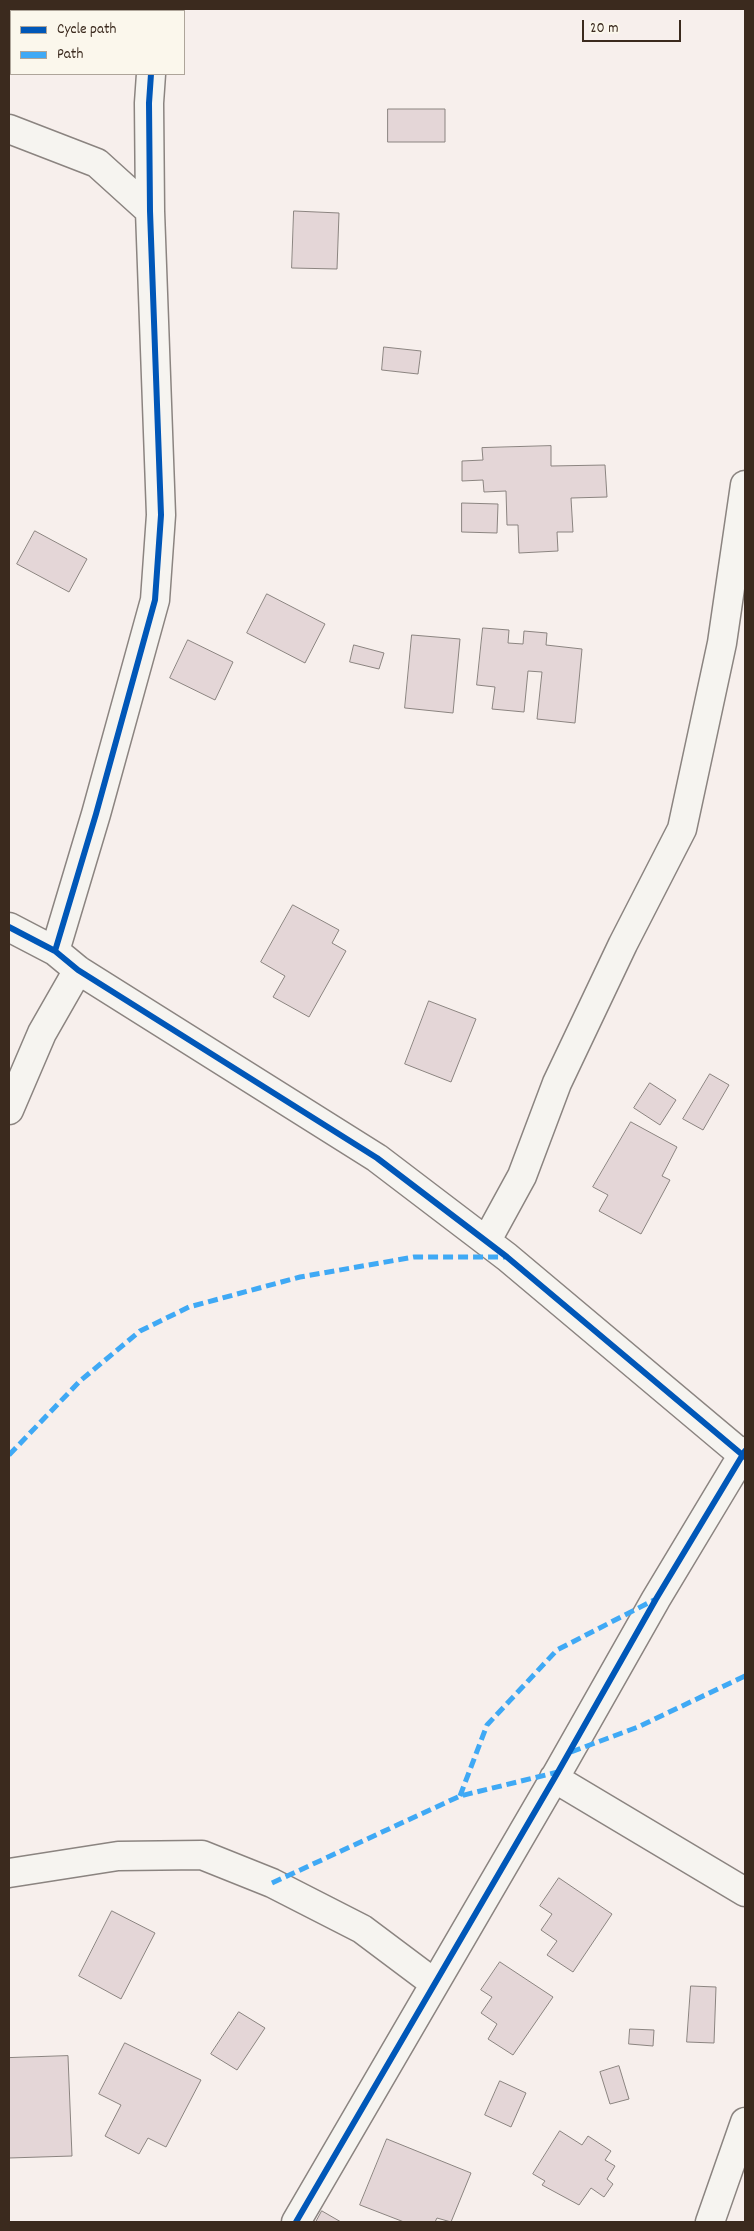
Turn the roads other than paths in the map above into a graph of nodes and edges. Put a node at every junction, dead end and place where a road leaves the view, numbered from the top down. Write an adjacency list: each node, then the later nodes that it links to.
1 (151, 75): 3 (street)
2 (9, 128): 3 (street)
3 (150, 211): 6 (street)
4 (745, 485): 9 (street)
5 (9, 927): 6 (street)
6 (55, 952): 7 (street)
7 (78, 970): 8 (street); 9 (street)
8 (9, 1110)
9 (487, 1240): 10 (street)
10 (744, 1454): 11 (street)
11 (554, 1778): 13 (street); 14 (street)
12 (9, 1872): 14 (street)
13 (745, 1892)
14 (434, 1983): 16 (street)
15 (745, 2122): 17 (street)
16 (296, 2222)
17 (710, 2222)

